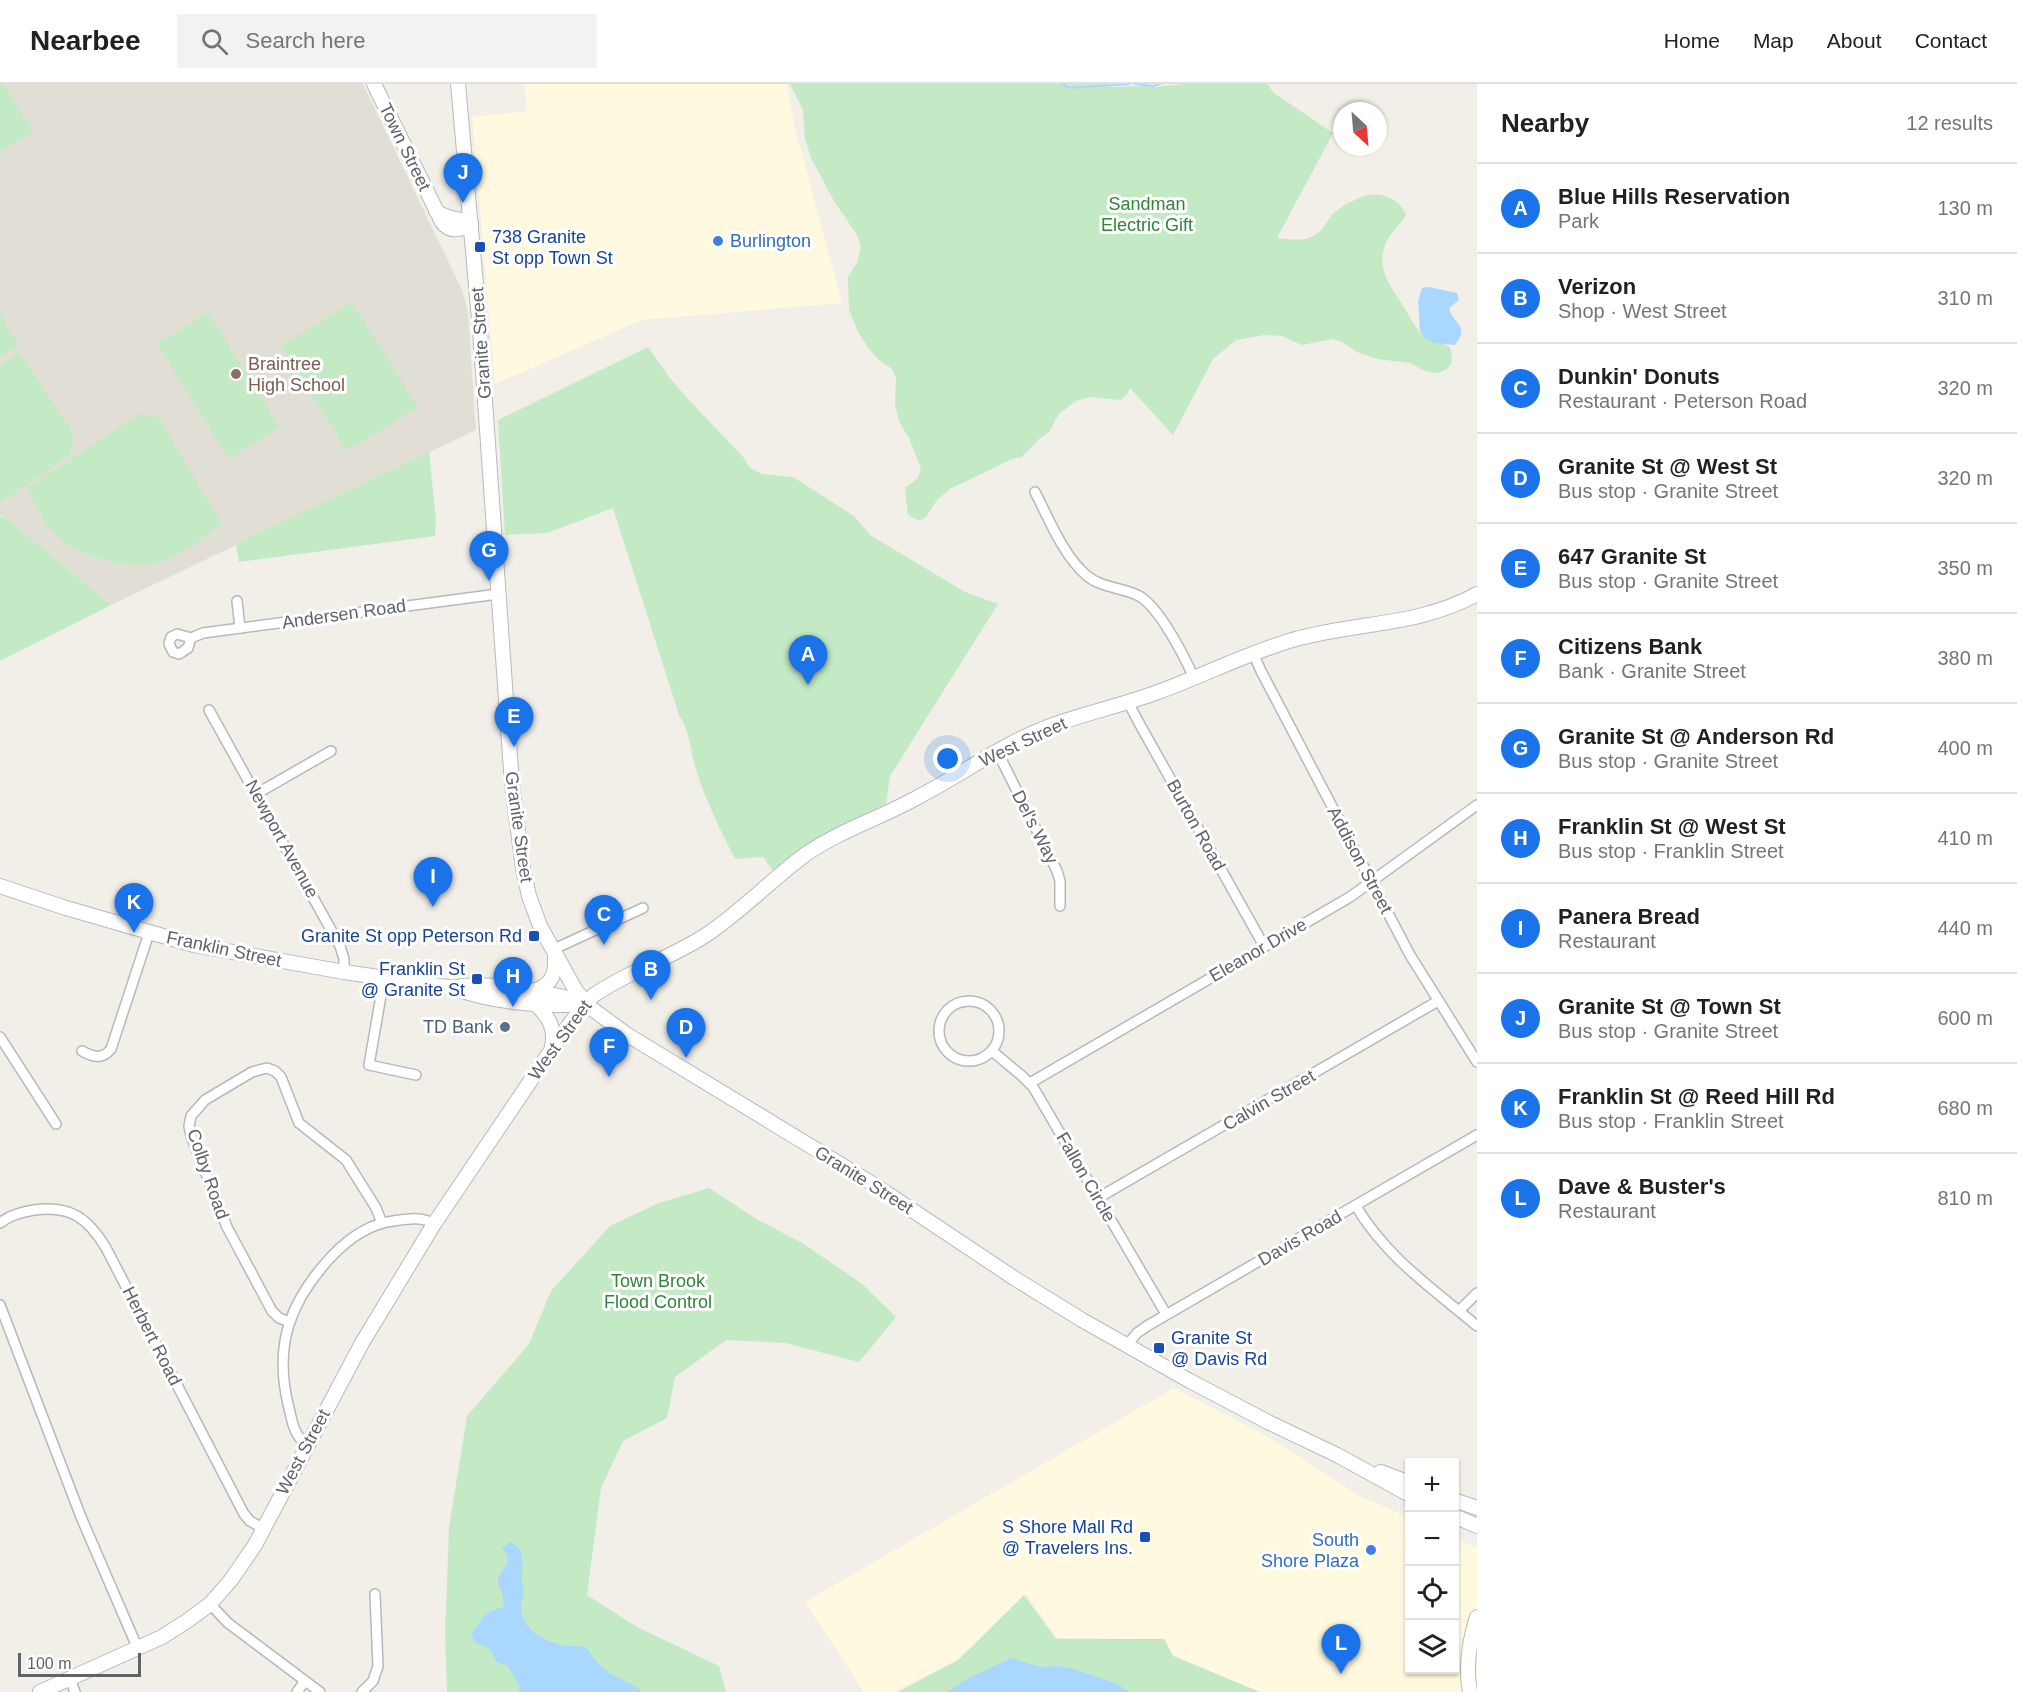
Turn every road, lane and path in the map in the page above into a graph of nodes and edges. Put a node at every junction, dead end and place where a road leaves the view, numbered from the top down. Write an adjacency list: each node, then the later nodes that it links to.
1 (374, 84): 3 (main road, Town Street)
2 (458, 84): 3 (main road, Granite Street)
3 (471, 224): 5 (main road, Granite Street)
4 (1035, 492): 11 (street)
5 (498, 594): 8 (street, Andersen Road); 24 (main road, Granite Street)
6 (1477, 594): 10 (main road, West Street)
7 (237, 602): 8 (street)
8 (240, 628): 9 (street, Andersen Road)
9 (191, 638)
10 (1253, 653): 11 (main road, West Street); 18 (street, Addison Street)
11 (1194, 678): 12 (main road, West Street)
12 (1128, 702): 15 (main road, West Street); 23 (street, Burton Road)
13 (209, 710): 16 (street, Newport Avenue)
14 (331, 751): 16 (street)
15 (997, 751): 20 (street, Del's Way); 29 (main road, West Street)
16 (256, 794): 25 (street, Newport Avenue)
17 (1477, 805): 18 (street, Eleanor Drive)
18 (1371, 882): 23 (street, Eleanor Drive); 28 (street, Addison Street)
19 (0, 886): 22 (main road, Franklin Street)
20 (1060, 906)
21 (643, 908): 24 (street)
22 (149, 933): 25 (main road, Franklin Street); 32 (street)
23 (1264, 946): 36 (street, Eleanor Drive)
24 (553, 952): 27 (main road); 29 (main road, Granite Street)
25 (344, 972): 26 (main road, Franklin Street)
26 (384, 978): 27 (main road, Franklin Street); 35 (street)
27 (533, 998): 29 (main road, Franklin Street); 31 (main road)
28 (1438, 1001): 34 (street, Addison Street); 39 (street, Calvin Street)
29 (585, 1003): 31 (main road, West Street); 50 (main road, Granite Street)
30 (0, 1037): 37 (street)
31 (551, 1049): 43 (main road, West Street)
32 (82, 1051)
33 (992, 1051): 33 (street); 36 (street, Fallon Circle)
34 (1477, 1062)
35 (416, 1075)
36 (1030, 1083): 39 (street, Fallon Circle)
37 (56, 1124)
38 (1477, 1135): 40 (street, Davis Road)
39 (1098, 1198): 47 (street, Fallon Circle)
40 (1356, 1206): 46 (street); 47 (street, Davis Road)
41 (0, 1223): 59 (street, Herbert Road)
42 (382, 1223): 43 (street); 48 (street); 48 (street, Colby Road)
43 (434, 1224): 51 (main road, West Street)
44 (1477, 1293): 46 (street)
45 (0, 1305): 64 (street)
46 (1459, 1311): 49 (street)
47 (1166, 1314): 50 (street, Davis Road)
48 (290, 1322): 51 (street)
49 (1477, 1326)
50 (1127, 1345): 52 (main road, Granite Street)
51 (307, 1444): 59 (main road, West Street)
52 (1337, 1455): 53 (main road, Granite Street); 54 (main road, Granite Street)
53 (1405, 1481)
54 (1405, 1492)
55 (1459, 1501): 56 (main road)
56 (1477, 1508)
57 (1459, 1518): 58 (main road)
58 (1477, 1527)
59 (264, 1529): 61 (main road, West Street)
60 (375, 1594): 70 (street)
61 (210, 1604): 64 (main road, West Street); 65 (street)
62 (1477, 1617): 63 (main road)
63 (1474, 1638): 71 (main road)
64 (138, 1649): 66 (main road, West Street)
65 (305, 1681): 68 (street); 69 (street)
66 (72, 1686): 67 (main road, West Street)
67 (40, 1692)
68 (297, 1692)
69 (320, 1692)
70 (362, 1692)
71 (1470, 1692)

